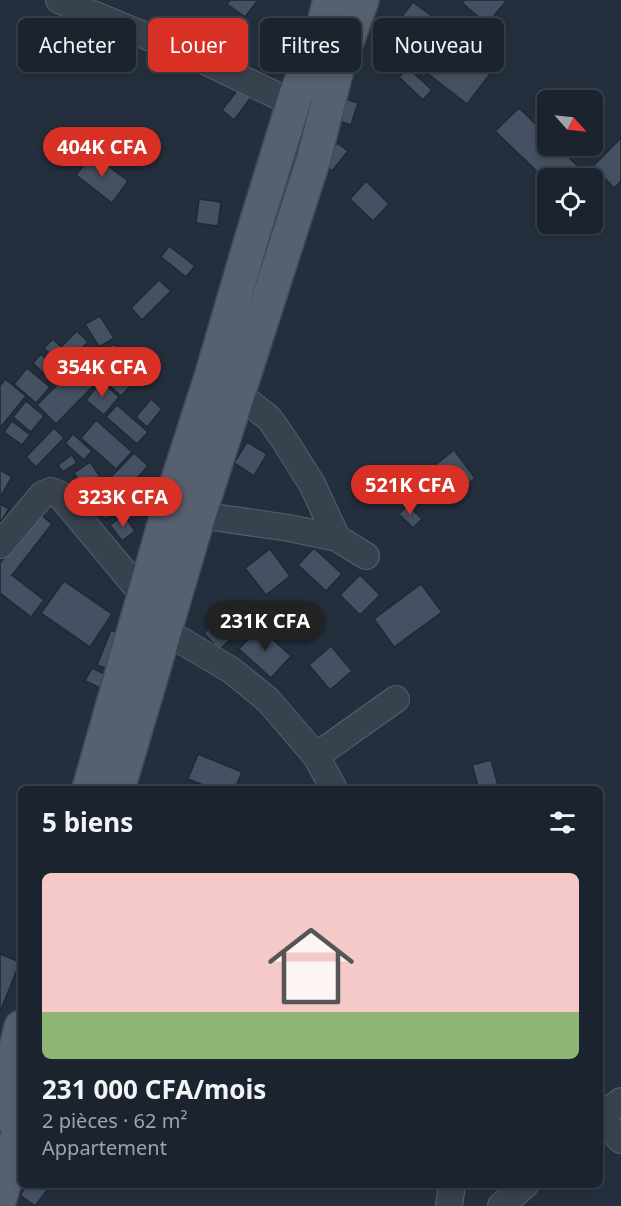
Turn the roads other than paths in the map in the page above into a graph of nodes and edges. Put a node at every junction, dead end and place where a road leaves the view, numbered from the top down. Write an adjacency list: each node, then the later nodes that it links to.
1 (59, 0): 4 (street)
2 (330, 0): 4 (main road)
3 (362, 0): 5 (main road)
4 (296, 94): 10 (main road)
5 (238, 395): 6 (main road); 7 (street)
6 (199, 515): 7 (street); 11 (main road)
7 (337, 538): 9 (street)
8 (0, 544): 10 (street)
9 (366, 556)
10 (145, 597): 14 (main road)
11 (161, 639): 13 (street); 15 (main road)
12 (396, 699): 13 (street)
13 (316, 756): 16 (street)
14 (90, 786)
15 (119, 786)
16 (332, 786)
17 (18, 1039): 19 (main road)
18 (621, 1101): 20 (street)
19 (0, 1114)
20 (603, 1116)
21 (603, 1121): 23 (street)
22 (18, 1135): 26 (main road)
23 (621, 1140)
24 (452, 1188): 27 (street)
25 (522, 1188): 28 (street)
26 (0, 1198)
27 (449, 1206)
28 (501, 1206)

